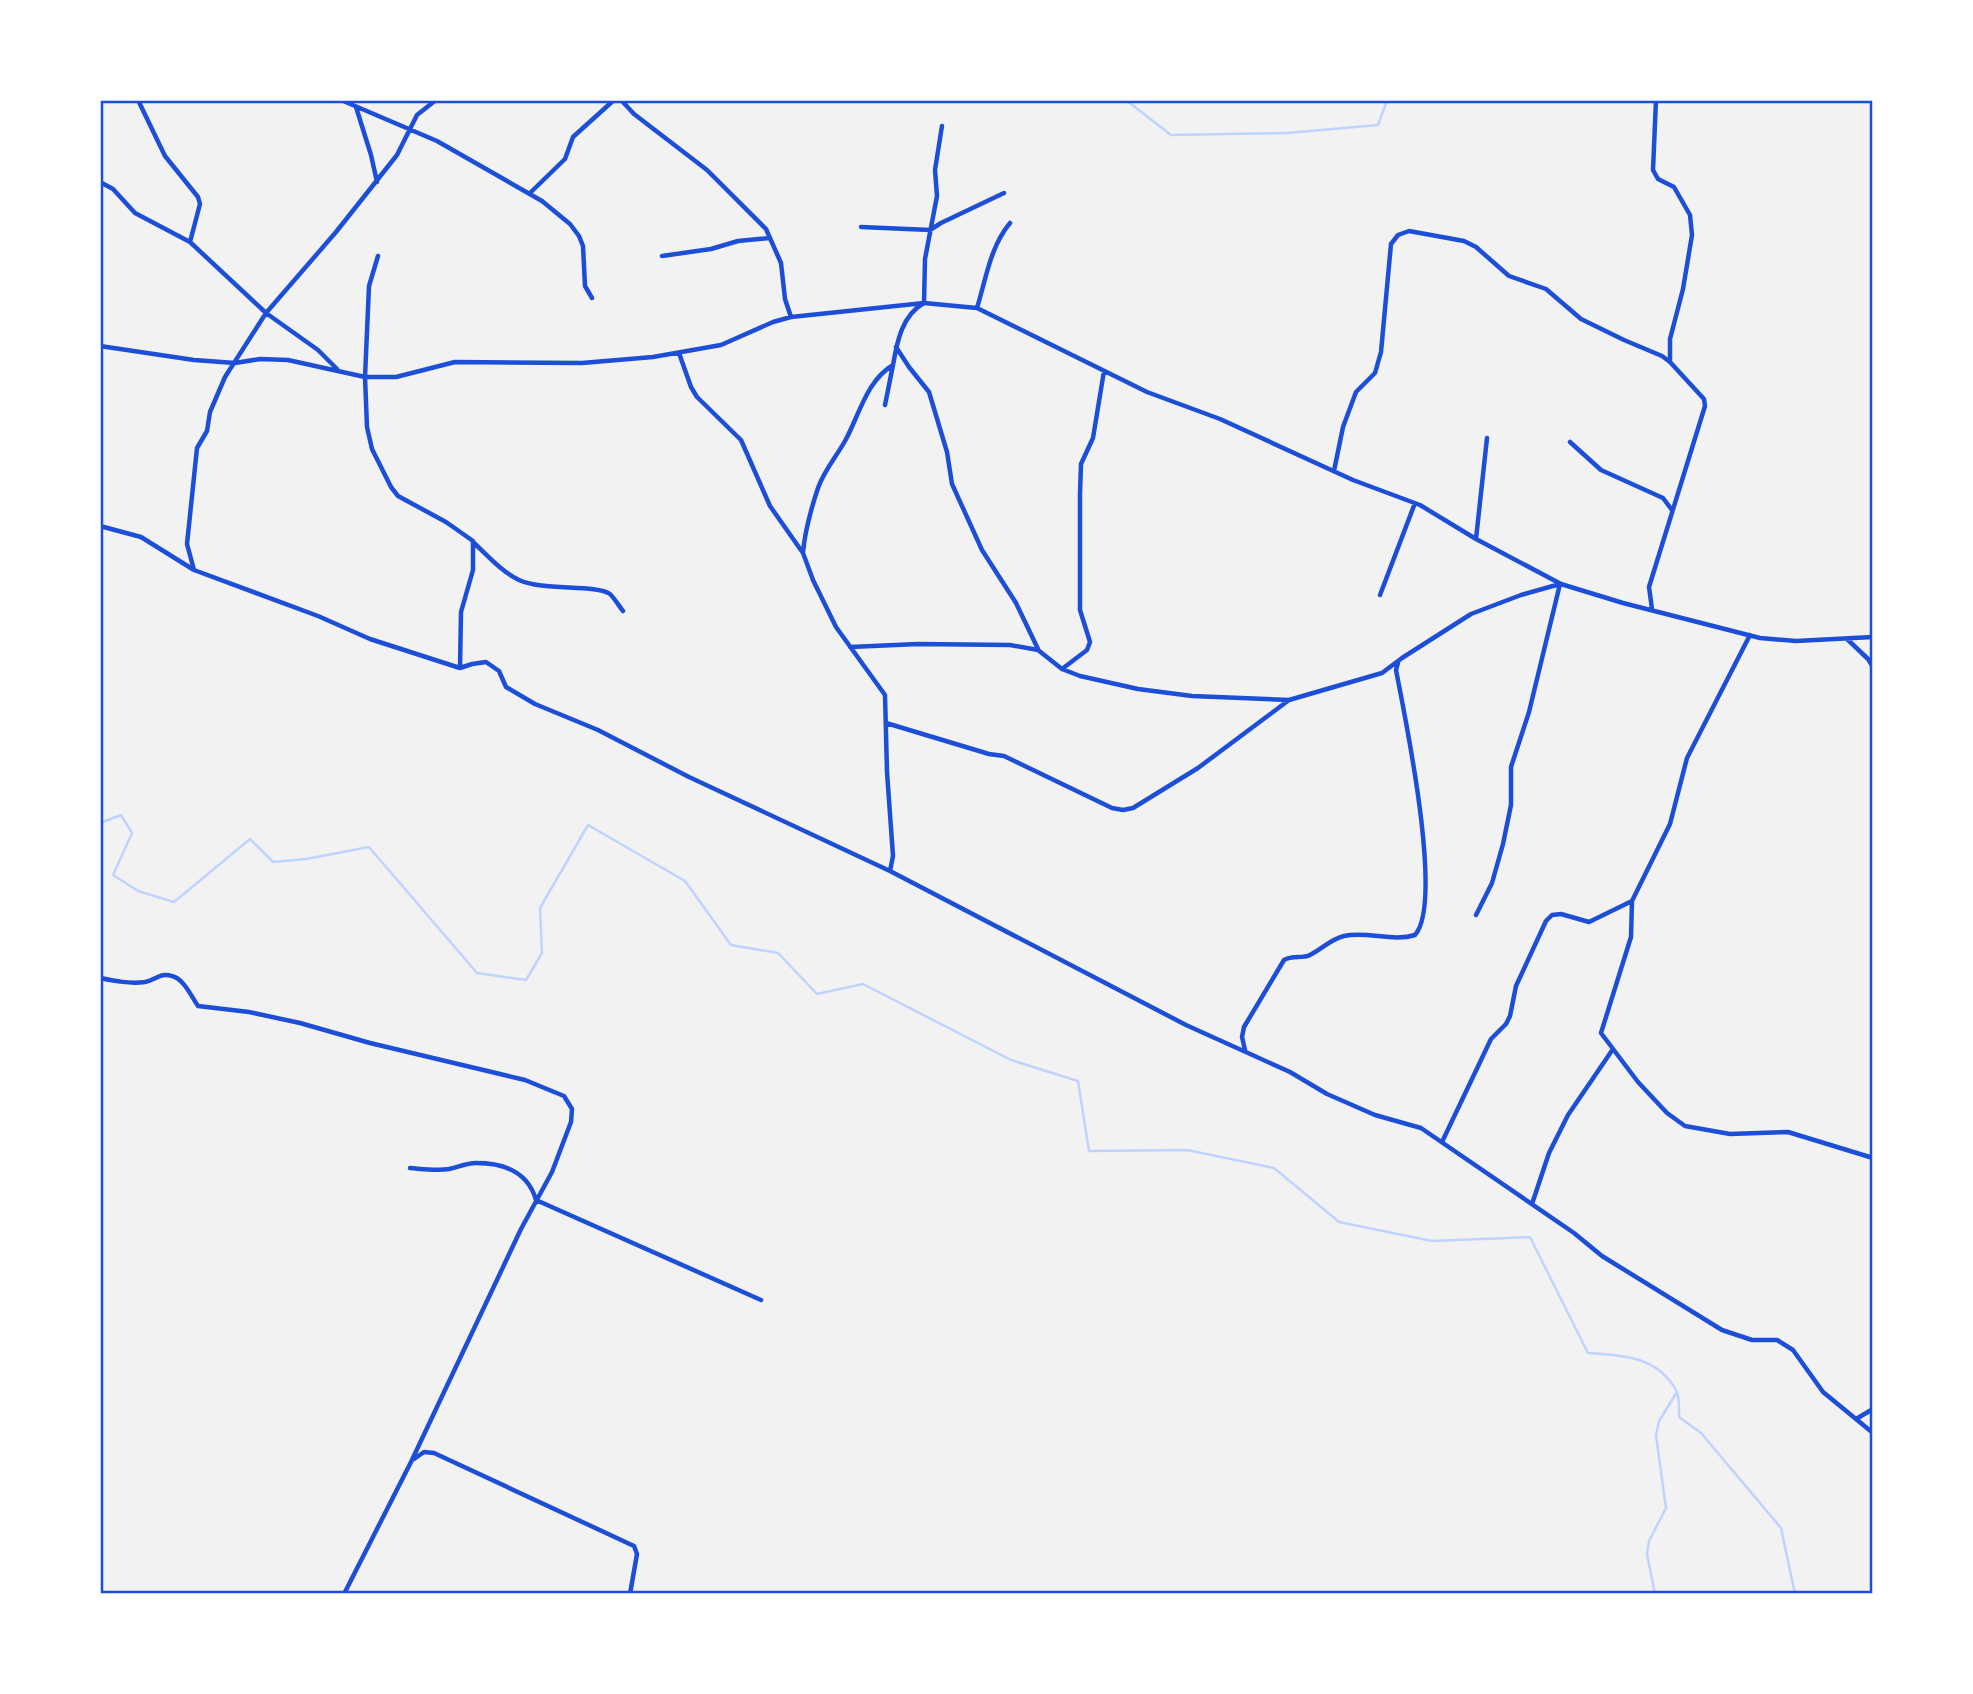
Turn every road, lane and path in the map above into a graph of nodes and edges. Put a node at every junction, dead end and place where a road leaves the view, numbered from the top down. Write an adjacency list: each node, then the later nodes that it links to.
1 (138, 100): 18 (street)
2 (341, 100): 7 (street)
3 (436, 100): 9 (street)
4 (614, 100): 12 (street)
5 (621, 100): 17 (street)
6 (1656, 100): 29 (street)
7 (356, 106): 9 (street); 11 (street)
8 (942, 126): 16 (street)
9 (409, 130): 11 (street); 12 (street)
10 (100, 181): 18 (street)
11 (376, 182): 24 (street)
12 (531, 192): 21 (street)
13 (1004, 193): 16 (street)
14 (1010, 223): 23 (street)
15 (861, 227): 16 (street)
16 (930, 230): 22 (street)
17 (770, 237): 20 (street); 25 (street)
18 (190, 242): 24 (street)
19 (378, 256): 34 (street)
20 (662, 256)
21 (592, 298)
22 (923, 303): 23 (street); 25 (street); 27 (street)
23 (977, 308): 33 (street)
24 (266, 313): 30 (street); 32 (street)
25 (792, 317): 28 (street)
26 (100, 346): 30 (street)
27 (896, 346): 31 (street); 54 (street)
28 (679, 353): 34 (street); 44 (street)
29 (1670, 362): 38 (street); 40 (street)
30 (236, 363): 32 (street); 45 (street)
31 (893, 365): 35 (street); 44 (street)
32 (339, 371): 34 (street)
33 (1104, 371): 38 (street); 58 (street)
34 (365, 377): 43 (street)
35 (885, 405)
36 (1487, 438): 42 (street)
37 (1570, 442): 40 (street)
38 (1334, 471): 39 (street)
39 (1415, 503): 42 (street); 47 (street)
40 (1672, 510): 48 (street)
41 (100, 526): 45 (street)
42 (1476, 539): 46 (street)
43 (472, 541): 49 (street); 57 (street)
44 (803, 553): 53 (street)
45 (194, 570): 57 (street)
46 (1561, 584): 48 (street); 55 (street); 63 (street)
47 (1380, 595)
48 (1652, 610): 50 (street)
49 (623, 611)
50 (1750, 635): 52 (street); 62 (street)
51 (1873, 637): 52 (street)
52 (1846, 639): 56 (street)
53 (849, 647): 54 (street); 60 (street)
54 (1038, 650): 58 (street)
55 (1398, 662): 59 (street); 66 (street)
56 (1873, 667)
57 (460, 668): 61 (street)
58 (1062, 669): 59 (street)
59 (1289, 700): 60 (street)
60 (886, 723): 61 (street)
61 (890, 871): 66 (street)
62 (1632, 901): 65 (street); 67 (street)
63 (1476, 915)
64 (100, 978): 70 (street)
65 (1613, 1049): 68 (street); 71 (street)
66 (1245, 1051): 67 (street)
67 (1443, 1142): 71 (street)
68 (1873, 1158)
69 (410, 1168): 70 (street)
70 (536, 1200): 72 (street); 76 (street)
71 (1532, 1204): 74 (street)
72 (761, 1300)
73 (1873, 1409): 74 (street)
74 (1856, 1419): 75 (street)
75 (1873, 1433)
76 (411, 1462): 77 (street); 78 (street)
77 (344, 1594)
78 (630, 1594)

